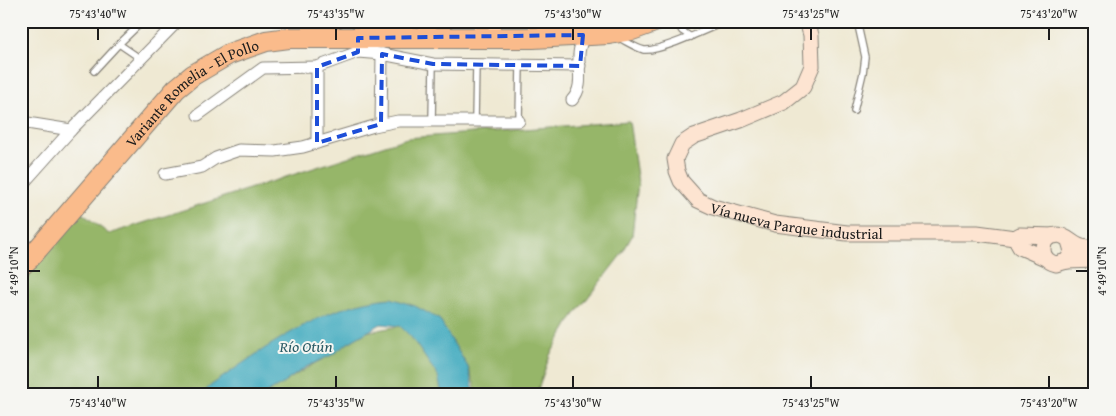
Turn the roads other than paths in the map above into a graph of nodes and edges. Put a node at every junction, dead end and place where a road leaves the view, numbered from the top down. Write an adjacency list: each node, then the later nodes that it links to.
1 (143, 21): 15 (lane)
2 (178, 21): 18 (street)
3 (508, 21): 14 (highway)
4 (657, 21): 11 (highway)
5 (676, 21): 13 (lane)
6 (726, 21): 13 (lane)
7 (807, 21): 38 (main road, Vía nueva Parque industrial)
8 (856, 21): 26 (lane)
9 (490, 27): 10 (highway); 14 (highway)
10 (450, 32): 16 (highway, Variante Romelia - El Pollo)
11 (610, 34): 12 (highway); 13 (lane)
12 (583, 35): 14 (highway); 23 (street)
13 (691, 36)
14 (534, 38)
15 (119, 44): 18 (lane); 24 (lane)
16 (358, 45): 17 (street); 22 (street); 44 (highway, Variante Romelia - El Pollo)
17 (382, 54): 19 (street); 32 (street)
18 (141, 59): 33 (street)
19 (433, 64): 20 (street); 28 (lane)
20 (476, 64): 21 (street); 29 (lane)
21 (520, 64): 23 (street); 30 (lane)
22 (317, 66): 27 (street); 34 (street)
23 (580, 66): 25 (street)
24 (94, 71)
25 (572, 100)
26 (854, 111)
27 (198, 115)
28 (432, 121): 29 (street); 32 (street)
29 (475, 121): 30 (street)
30 (519, 121)
31 (21, 122): 33 (street)
32 (381, 124): 34 (street)
33 (70, 130): 36 (street)
34 (317, 143): 35 (street)
35 (165, 174)
36 (21, 186)
37 (1054, 236): 38 (main road, Vía nueva Parque industrial); 39 (main road, Vía nueva Parque industrial); 41 (main road)
38 (1015, 238): 41 (main road)
39 (1069, 240): 40 (main road, Vía nueva Parque industrial); 43 (main road)
40 (1095, 249)
41 (1045, 258): 43 (main road)
42 (1095, 260): 43 (main road)
43 (1067, 261)
44 (21, 266)

